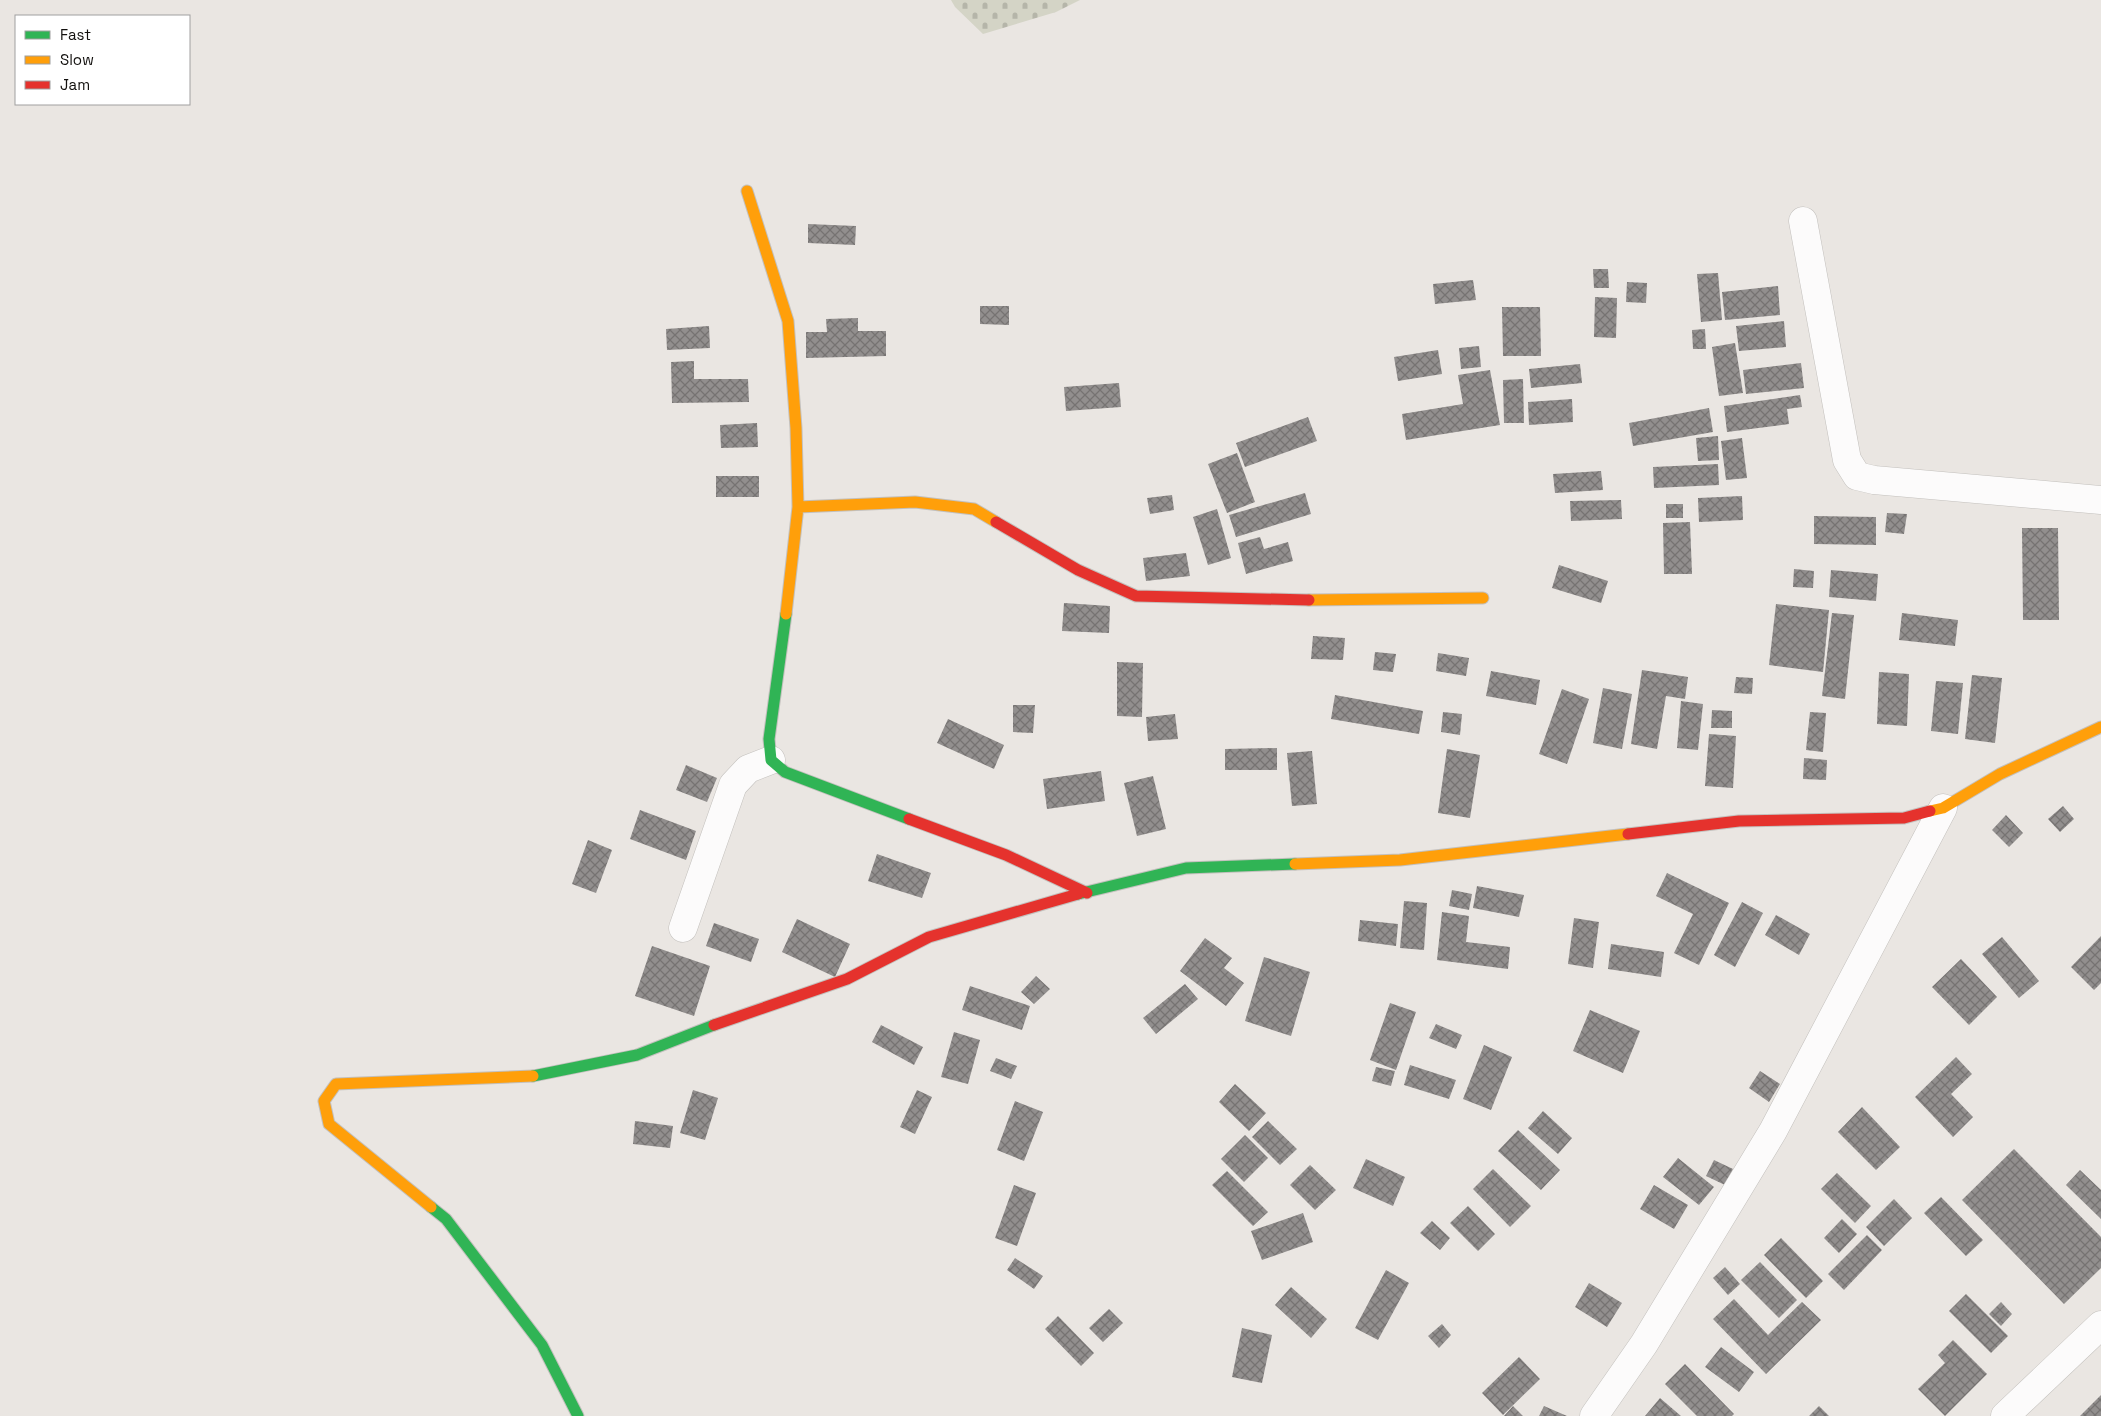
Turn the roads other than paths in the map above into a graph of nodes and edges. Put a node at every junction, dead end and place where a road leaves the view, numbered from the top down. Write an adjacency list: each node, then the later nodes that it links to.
1 (747, 191): 4 (street)
2 (1803, 221): 3 (street)
3 (2101, 500)
4 (798, 507): 5 (street); 7 (street)
5 (1483, 598)
6 (2101, 727): 8 (street)
7 (771, 760): 9 (street); 10 (street)
8 (1943, 808): 9 (street); 13 (street)
9 (1087, 893): 12 (street)
10 (683, 928)
11 (2101, 1325): 14 (street)
12 (578, 1416)
13 (1594, 1416)
14 (2005, 1416)

